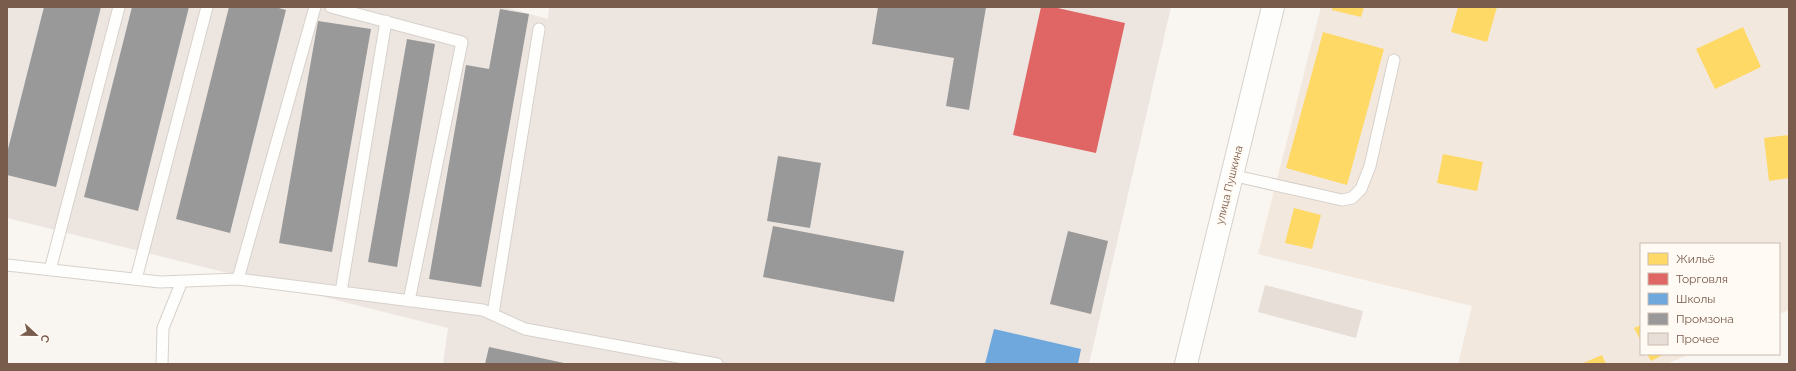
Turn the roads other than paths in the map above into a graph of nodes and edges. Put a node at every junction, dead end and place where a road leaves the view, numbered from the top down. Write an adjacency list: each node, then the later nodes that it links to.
1 (119, 7): 11 (lane)
2 (207, 7): 12 (lane)
3 (315, 7): 13 (lane)
4 (331, 7): 6 (lane)
5 (1273, 7): 9 (street, улица Пушкина)
6 (386, 21): 15 (lane); 16 (lane)
7 (539, 29): 17 (lane)
8 (1394, 60): 9 (lane)
9 (1231, 175): 20 (street, улица Пушкина)
10 (7, 265): 11 (lane)
11 (50, 270): 12 (lane)
12 (136, 279): 14 (lane)
13 (238, 279): 14 (lane); 15 (lane)
14 (182, 281): 18 (lane)
15 (341, 292): 16 (lane)
16 (409, 301): 17 (lane)
17 (493, 314): 19 (lane)
18 (162, 364)
19 (716, 364)
20 (1186, 364)

